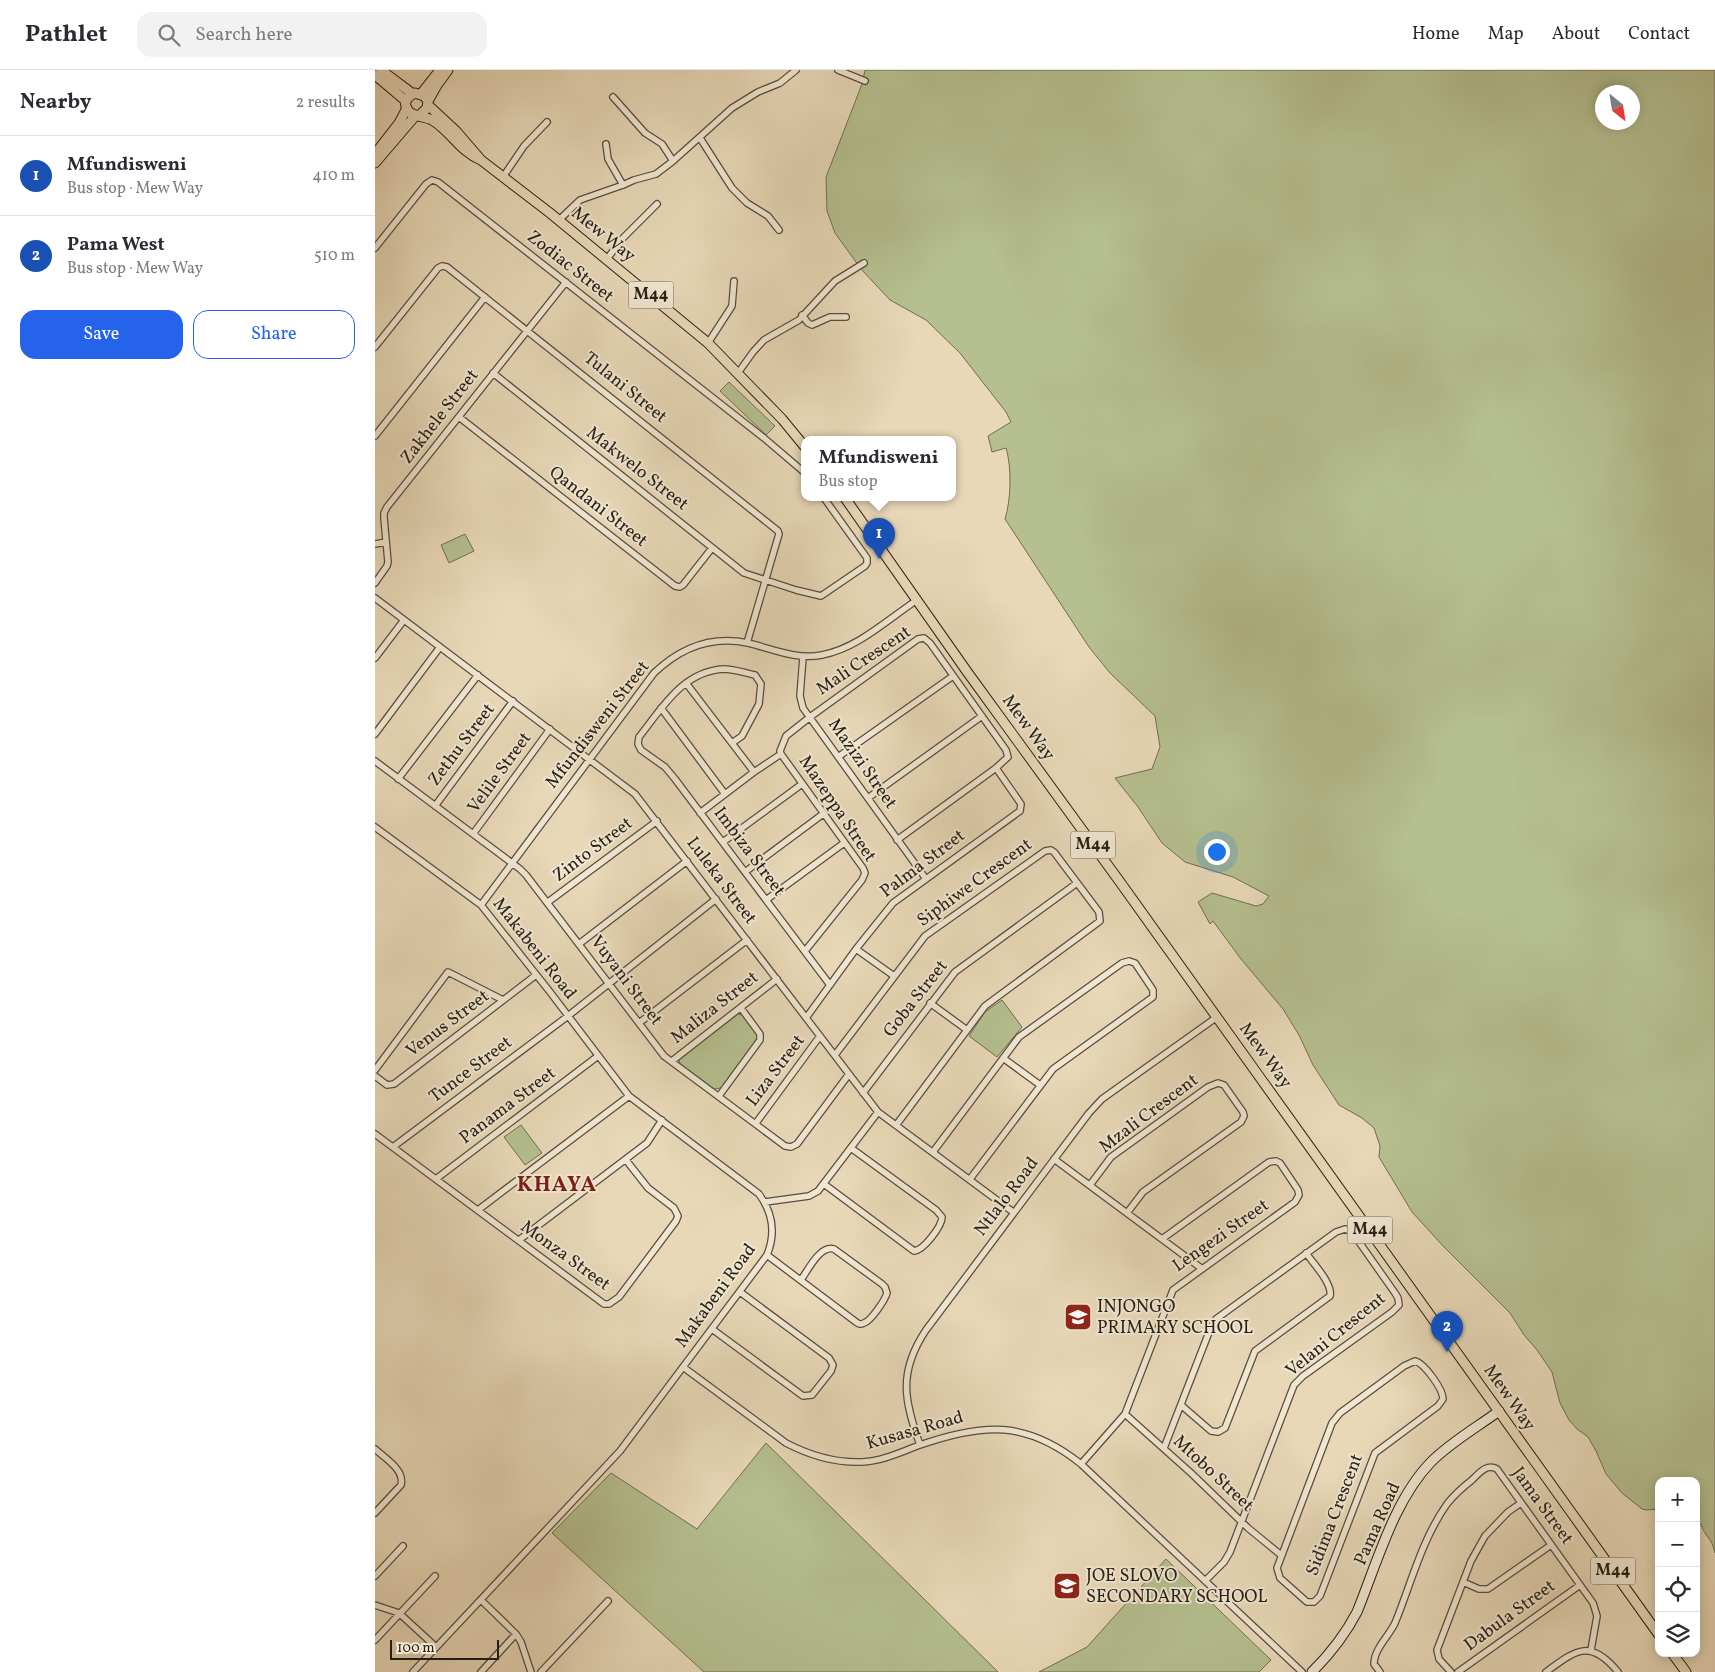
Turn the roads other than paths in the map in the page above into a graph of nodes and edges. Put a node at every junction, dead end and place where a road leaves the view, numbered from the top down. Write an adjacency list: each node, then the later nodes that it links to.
1 (381, 70): 9 (main road, Mew Way)
2 (440, 70): 9 (main road)
3 (448, 70): 10 (main road)
4 (795, 70): 13 (street)
5 (837, 70): 7 (street)
6 (375, 75): 9 (main road, Mew Way)
7 (865, 81)
8 (613, 97): 17 (street)
9 (412, 99): 10 (main road, Mew Way); 11 (main road, Mew Way); 15 (main road)
10 (428, 103): 11 (main road); 16 (main road, Mew Way / M44)
11 (418, 115): 16 (main road, Mew Way / M44); 18 (main road)
12 (547, 122): 19 (street)
13 (700, 138): 17 (street); 23 (street)
14 (607, 144): 20 (street)
15 (375, 154)
16 (481, 160): 19 (main road, Mew Way / M44)
17 (673, 161): 20 (street)
18 (375, 163)
19 (503, 177): 22 (main road, Mew Way / M44)
20 (623, 185): 22 (street)
21 (657, 204): 25 (street)
22 (559, 220): 25 (main road, Mew Way / M44)
23 (779, 230)
24 (375, 248): 28 (street, Zodiac Street)
25 (607, 259): 33 (main road, Mew Way / M44)
26 (864, 263): 30 (street)
27 (734, 281): 33 (street)
28 (566, 282): 32 (street, Zakhele Street); 40 (street, Zodiac Street)
29 (485, 297): 32 (street, Tulani Street); 34 (street, Tulani Street); 38 (street)
30 (802, 316): 31 (street); 36 (street)
31 (846, 317)
32 (527, 330): 35 (street, Zakhele Street); 46 (street, Tulani Street)
33 (708, 343): 36 (main road, Mew Way / M44)
34 (375, 347)
35 (493, 373): 37 (street, Zakhele Street); 45 (street, Makwelo Street)
36 (738, 373): 39 (main road, Mew Way / M44)
37 (459, 417): 43 (street, Zakhele Street); 45 (street, Qandani Street)
38 (375, 436)
39 (801, 442)
40 (801, 470)
41 (826, 501): 46 (street)
42 (847, 501): 49 (main road, Mew Way / M44)
43 (386, 542): 44 (street); 47 (street, Zakhele Street)
44 (375, 544)
45 (712, 548): 46 (street, Makwelo Street)
46 (766, 580): 51 (street, Tulani Street)
47 (375, 583)
48 (375, 598): 50 (street, Luleka Street)
49 (917, 600): 53 (street, Mfundisweni Street); 106 (main road, Mew Way / M44)
50 (404, 620): 52 (street, Luleka Street); 54 (street)
51 (747, 643): 53 (street, Mfundisweni Street); 67 (street, Mfundisweni Street)
52 (440, 647): 55 (street, Luleka Street); 63 (street)
53 (803, 657): 60 (street, Mazizi Street)
54 (375, 658)
55 (478, 675): 58 (street, Luleka Street); 71 (street)
56 (953, 676): 60 (street, Mali Crescent); 61 (street, Mali Crescent); 66 (street)
57 (686, 683): 59 (street); 64 (street); 64 (street)
58 (513, 701): 62 (street, Luleka Street); 75 (street, Zethu Street)
59 (661, 708): 73 (street); 76 (street, Imbiza Street)
60 (810, 716): 65 (street, Mali Crescent); 66 (street, Mazizi Street)
61 (982, 716): 69 (street, Mali Crescent); 74 (street)
62 (550, 729): 67 (street, Luleka Street); 80 (street, Velile Street)
63 (375, 734)
64 (732, 743): 70 (street)
65 (781, 754): 70 (street); 72 (street, Mazeppa Street)
66 (838, 757): 74 (street, Mazizi Street)
67 (590, 758): 78 (street, Luleka Street); 85 (street, Mfundisweni Street)
68 (375, 761): 71 (street, Vuyani Street)
69 (995, 768): 81 (street, Mali Crescent); 87 (street, Palma Street)
70 (754, 772): 73 (street)
71 (398, 779): 75 (street, Vuyani Street)
72 (802, 784): 77 (street, Mazeppa Street); 82 (street)
73 (725, 794): 76 (street)
74 (868, 798): 81 (street, Mazizi Street)
75 (435, 806): 80 (street, Vuyani Street)
76 (700, 813): 82 (street, Imbiza Street)
77 (823, 814): 83 (street, Mazeppa Street); 86 (street)
78 (657, 821): 84 (street, Luleka Street); 91 (street, Zinto Street)
79 (375, 827): 92 (street, Makabeni Road)
80 (473, 834): 85 (street, Vuyani Street)
81 (897, 840): 87 (street, Mazizi Street)
82 (723, 842): 86 (street, Imbiza Street)
83 (844, 843): 90 (street); 96 (street, Mazeppa Street)
84 (687, 861): 89 (street, Luleka Street); 94 (street)
85 (512, 863): 91 (street, Vuyani Street); 92 (street, Mfundisweni Street)
86 (745, 872): 90 (street, Imbiza Street)
87 (925, 880): 95 (street, Palma Street)
88 (1077, 883): 98 (street, Siphiwe Crescent); 103 (street, Goba Street); 109 (street, Siphiwe Crescent)
89 (716, 899): 93 (street, Luleka Street); 100 (street, Tunce Street)
90 (766, 900): 96 (street, Imbiza Street)
91 (547, 902): 94 (street, Vuyani Street)
92 (481, 905): 97 (street, Makabeni Road)
93 (747, 940): 99 (street, Luleka Street); 108 (street)
94 (579, 944): 100 (street, Vuyani Street)
95 (856, 949): 98 (street); 101 (street, Palma Street)
96 (805, 951): 101 (street, Imbiza Street)
97 (536, 975): 102 (street, Venus Street); 105 (street, Makabeni Road)
98 (894, 976): 111 (street, Siphiwe Crescent)
99 (777, 979): 104 (street, Maliza Street); 107 (street, Luleka Street)
100 (609, 983): 105 (street, Tunce Street); 108 (street, Vuyani Street)
101 (830, 985): 107 (street, Palma Street)
102 (503, 1000): 115 (street); 117 (street, Venus Street)
103 (930, 1003): 109 (street); 119 (street, Goba Street)
104 (741, 1008): 114 (street, Maliza Street); 121 (street)
105 (568, 1016): 112 (street, Makabeni Road); 127 (street, Tunce Street)
106 (1217, 1017): 130 (street, Ntlalo Road); 150 (main road, Mew Way / M44)
107 (806, 1018): 110 (street, Luleka Street)
108 (639, 1023): 114 (street, Vuyani Street)
109 (967, 1030): 125 (street, Siphiwe Crescent)
110 (820, 1036): 111 (street, Luleka Street); 124 (street, Liza Street)
111 (835, 1055): 116 (street, Luleka Street)
112 (598, 1056): 120 (street, Makabeni Road); 132 (street, Panama Street)
113 (1003, 1058): 118 (street); 118 (street); 129 (street)
114 (672, 1061): 121 (street, Vuyani Street)
115 (375, 1070)
116 (849, 1074): 119 (street, Luleka Street); 124 (street, Vuyani Street)
117 (375, 1076)
118 (1040, 1085): 133 (street)
119 (863, 1093): 122 (street, Luleka Street)
120 (629, 1096): 123 (street, Makabeni Road); 137 (street)
121 (719, 1096): 124 (street, Vuyani Street)
122 (878, 1112): 125 (street, Luleka Street); 128 (street)
123 (662, 1120): 131 (street); 136 (street, Makabeni Road)
124 (755, 1123)
125 (897, 1124): 129 (street, Luleka Street)
126 (375, 1134): 127 (street, Monza Street)
127 (393, 1148): 132 (street, Monza Street)
128 (851, 1148): 134 (street); 134 (street)
129 (933, 1152): 133 (street, Luleka Street)
130 (1054, 1159): 135 (street); 138 (street, Ntlalo Road)
131 (626, 1160): 141 (street); 141 (street, Monza Street)
132 (437, 1179): 137 (street, Monza Street)
133 (970, 1179): 138 (street, Luleka Street)
134 (824, 1184): 136 (street)
135 (1090, 1185): 139 (street); 139 (street, Mzali Crescent)
136 (765, 1202): 143 (street, Makabeni Road)
137 (478, 1210): 141 (street, Monza Street)
138 (1013, 1212): 152 (street, Ntlalo Road)
139 (1127, 1213): 140 (street)
140 (1162, 1239): 144 (street); 144 (street, Lengezi Street)
141 (519, 1240)
142 (1306, 1254): 149 (street, Velani Crescent); 149 (street); 158 (street, Velani Crescent)
143 (767, 1255): 145 (street); 146 (street, Makabeni Road)
144 (1201, 1268): 151 (street, Lengezi Street)
145 (801, 1280): 145 (street)
146 (740, 1292): 147 (street, Makabeni Road); 147 (street)
147 (712, 1329): 148 (street, Makabeni Road)
148 (683, 1367): 152 (street, Kusasa Road); 167 (street, Makabeni Road)
149 (1181, 1405): 153 (street, Velani Crescent)
150 (1499, 1411): 171 (main road, Mew Way / M44); 182 (street, Pama Road)
151 (1125, 1414): 153 (street, Mtobo Street); 155 (street, Lengezi Street)
152 (920, 1445): 155 (street, Kusasa Road)
153 (1164, 1448): 158 (street, Mtobo Street)
154 (375, 1449): 157 (street)
155 (1081, 1464): 164 (street, Kusasa Road)
156 (1521, 1503): 159 (street, Jama Street); 165 (street); 183 (street, Jama Street)
157 (375, 1513)
158 (1241, 1520): 161 (street, Mtobo Street); 164 (street, Velani Crescent)
159 (1551, 1545): 165 (street); 166 (street, Jama Street)
160 (403, 1546): 162 (street)
161 (1281, 1555): 161 (street, Sidima Crescent)
162 (375, 1576)
163 (435, 1576): 170 (street)
164 (1205, 1581): 181 (street, Kusasa Road)
165 (1463, 1582): 184 (street)
166 (1580, 1585): 175 (street, Jama Street); 185 (street, Dabula Street)
167 (481, 1600): 172 (street); 174 (street, Makabeni Road)
168 (608, 1601): 180 (street)
169 (375, 1605): 170 (street)
170 (399, 1614): 173 (street); 174 (street)
171 (1655, 1628)
172 (516, 1634): 178 (street); 179 (street)
173 (375, 1640)
174 (437, 1647): 177 (street, Makabeni Road)
175 (1591, 1650): 186 (street); 187 (street)
176 (1675, 1657): 188 (main road)
177 (413, 1672)
178 (481, 1672)
179 (531, 1672)
180 (541, 1672)
181 (1302, 1672)
182 (1312, 1672)
183 (1380, 1672)
184 (1451, 1672)
185 (1458, 1672)
186 (1546, 1672)
187 (1618, 1672)
188 (1686, 1672)

